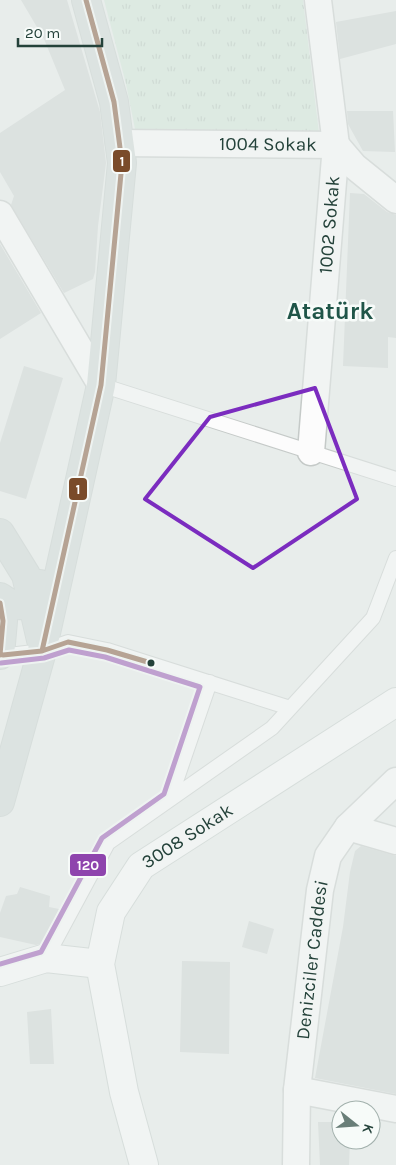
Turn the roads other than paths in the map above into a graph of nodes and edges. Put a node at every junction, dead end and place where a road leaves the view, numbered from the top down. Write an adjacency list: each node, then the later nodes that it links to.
1 (86, 0): 3 (main road)
2 (318, 0): 4 (street, 1002 Sokak)
3 (119, 143): 4 (street, 1004 Sokak); 7 (main road)
4 (336, 145): 5 (street, 1004 Sokak); 8 (street, 1002 Sokak)
5 (396, 200)
6 (0, 214): 7 (street)
7 (101, 385): 8 (lane); 11 (main road)
8 (311, 452): 9 (lane)
9 (396, 479)
10 (0, 533): 14 (main road)
11 (68, 535): 14 (main road); 16 (main road)
12 (396, 558): 20 (lane)
13 (0, 597): 14 (main road)
14 (32, 598): 16 (main road)
15 (0, 603): 17 (main road)
16 (42, 651): 17 (lane); 18 (lane); 23 (main road)
17 (0, 655)
18 (210, 682): 20 (lane); 22 (lane)
19 (396, 702): 27 (main road, 3008 Sokak)
20 (290, 708): 22 (lane)
21 (396, 781): 24 (street, Denizciler Caddesi)
22 (170, 799): 26 (lane)
23 (0, 802)
24 (348, 828): 25 (street); 29 (street, Denizciler Caddesi)
25 (396, 841)
26 (46, 958): 27 (main road); 28 (main road)
27 (100, 964): 31 (main road, 3008 Sokak)
28 (0, 972)
29 (297, 1090): 30 (street); 32 (street, Denizciler Caddesi)
30 (396, 1108)
31 (144, 1165)
32 (296, 1165)

